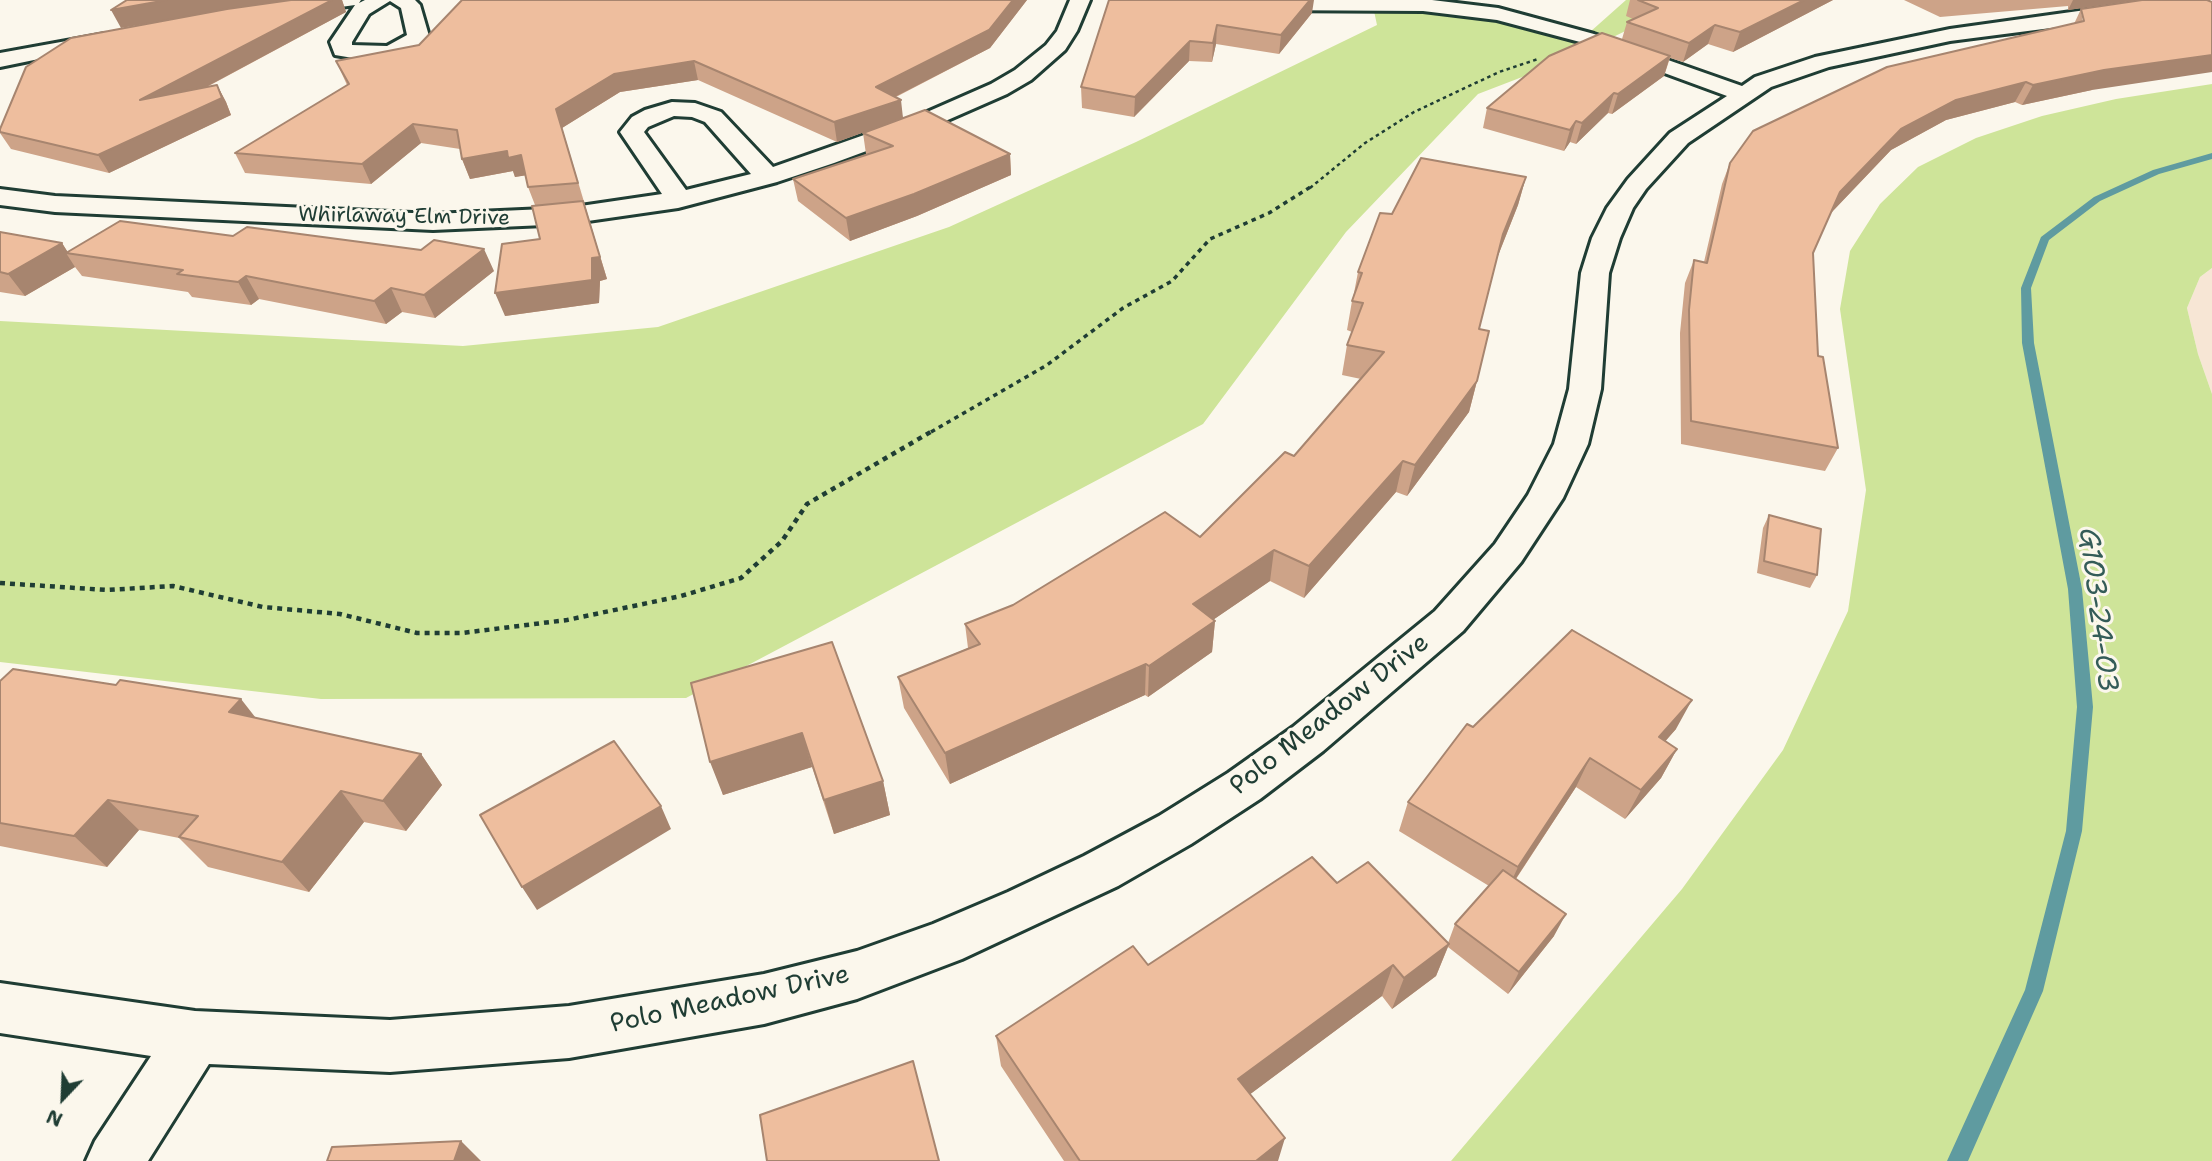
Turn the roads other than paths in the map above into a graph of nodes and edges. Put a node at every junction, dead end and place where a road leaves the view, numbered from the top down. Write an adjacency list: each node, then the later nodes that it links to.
1 (351, 0): 9 (street)
2 (380, 0): 3 (street)
3 (399, 0)
4 (1080, 0): 13 (street, Whirlaway Elm Drive)
5 (1094, 0): 7 (street)
6 (2191, 0): 12 (street, Polo Meadow Drive)
7 (1105, 1)
8 (1241, 5): 12 (street)
9 (273, 10)
10 (130, 36): 11 (street)
11 (0, 60)
12 (1747, 96): 17 (street, Polo Meadow Drive)
13 (768, 177): 15 (street, Whirlaway Elm Drive); 15 (street)
14 (0, 197): 15 (street, Whirlaway Elm Drive)
15 (678, 200)
16 (0, 1009): 17 (street, Polo Meadow Drive)
17 (195, 1037): 18 (street)
18 (115, 1161)

